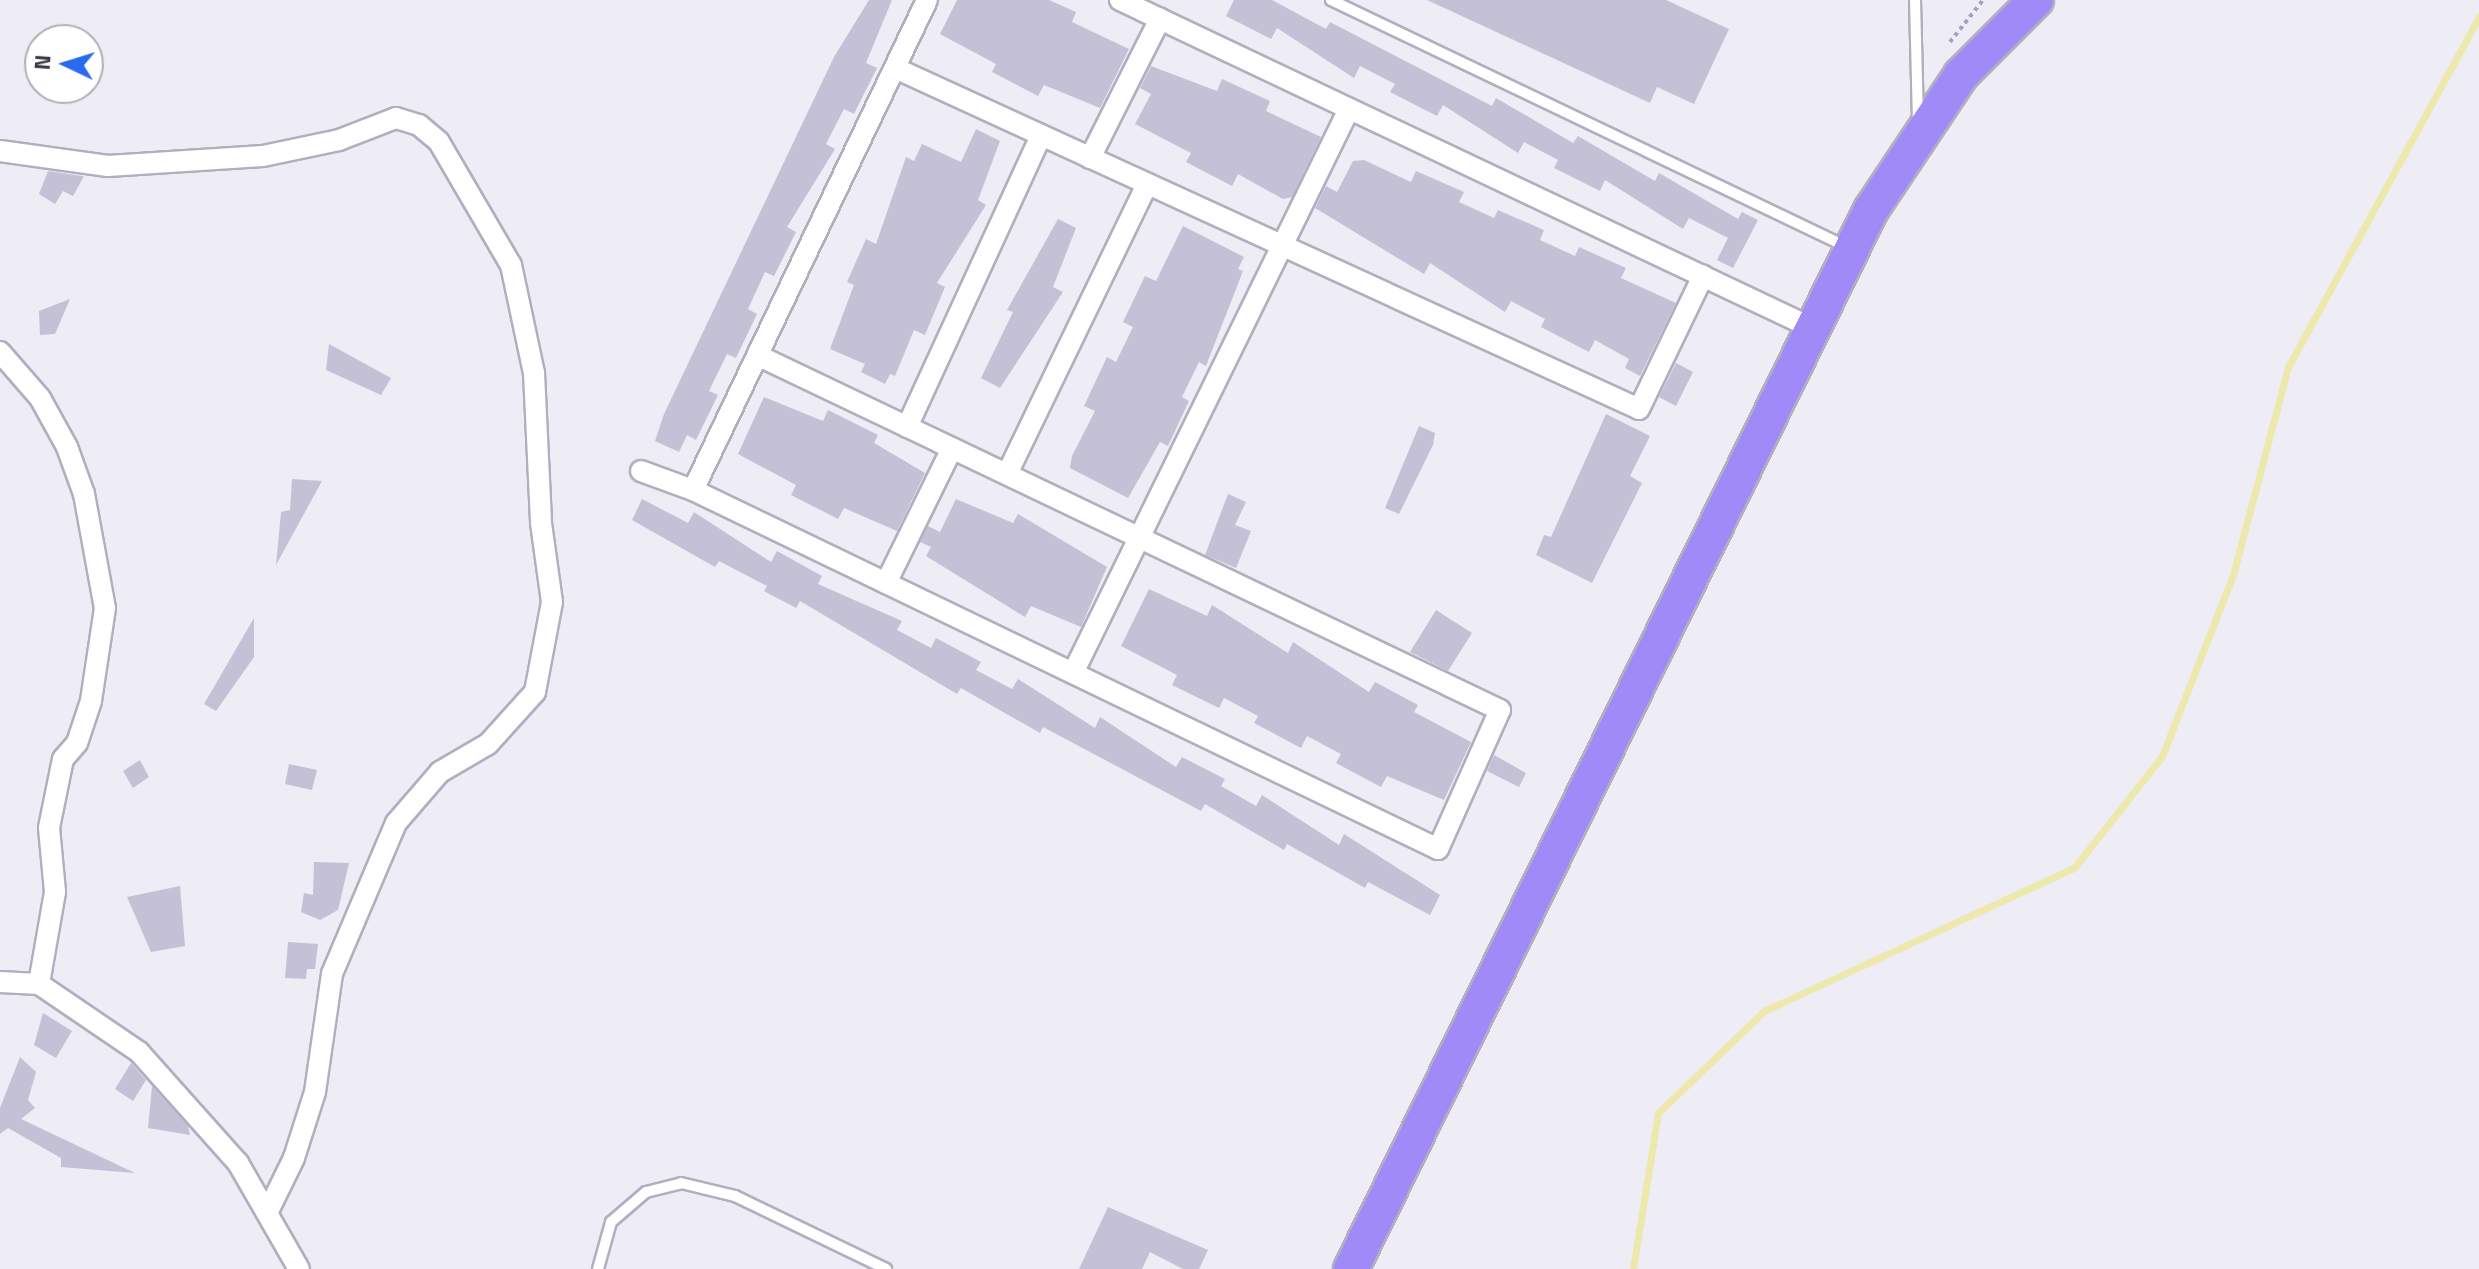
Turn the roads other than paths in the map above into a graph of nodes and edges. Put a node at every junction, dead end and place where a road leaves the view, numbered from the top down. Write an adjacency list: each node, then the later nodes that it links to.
1 (927, 0): 7 (street)
2 (1120, 0): 6 (street)
3 (1331, 0): 15 (lane)
4 (1915, 0): 10 (lane)
5 (2036, 0): 10 (highway)
6 (1160, 19): 8 (street); 12 (street)
7 (895, 68): 9 (street); 19 (street)
8 (1349, 109): 14 (street); 16 (street)
9 (1041, 135): 12 (street); 20 (street)
10 (1919, 137): 15 (highway)
11 (0, 151): 30 (street)
12 (1090, 158): 13 (street)
13 (1147, 184): 14 (street); 23 (street)
14 (1282, 246): 16 (street); 25 (street)
15 (1851, 249): 17 (highway)
16 (1703, 276): 17 (street)
17 (1812, 328): 34 (highway)
18 (0, 352): 29 (street)
19 (757, 355): 20 (street); 24 (street)
20 (907, 427): 21 (street)
21 (952, 448): 23 (street); 26 (street)
22 (641, 471): 24 (street)
23 (1007, 474): 25 (street)
24 (693, 490): 26 (street)
25 (1139, 537): 27 (street); 27 (street)
26 (886, 583): 27 (street)
27 (1073, 673)
28 (0, 982): 29 (street)
29 (39, 984): 30 (street)
30 (268, 1211): 31 (street)
31 (299, 1269)
32 (598, 1269): 33 (lane)
33 (886, 1269)
34 (1351, 1269)

